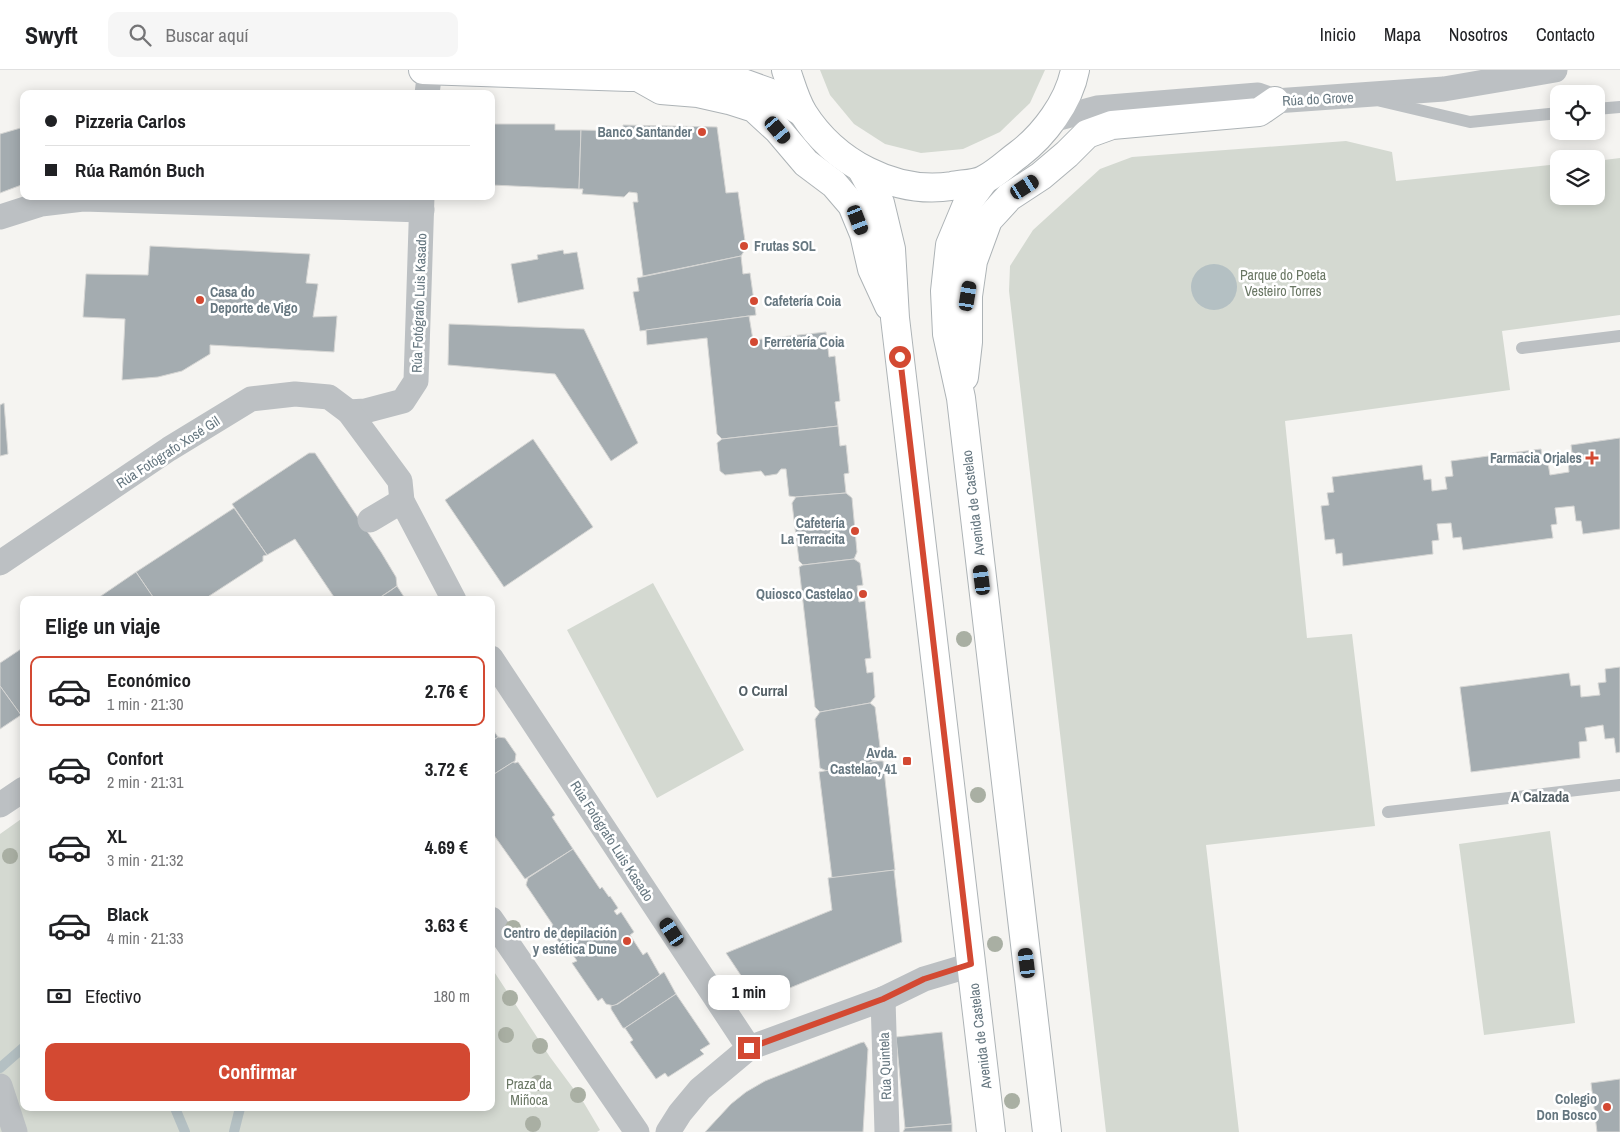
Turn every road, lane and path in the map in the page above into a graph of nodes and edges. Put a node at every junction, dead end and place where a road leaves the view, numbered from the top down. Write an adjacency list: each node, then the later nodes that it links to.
1 (423, 70): 2 (main road)
2 (430, 70): 7 (main road); 8 (street)
3 (669, 70): 13 (main road)
4 (786, 70): 13 (main road)
5 (1075, 70): 15 (main road)
6 (1555, 70): 9 (street, Rúa do Grove)
7 (651, 73): 22 (main road)
8 (428, 90)
9 (1364, 96): 10 (street, Rúa do Grove); 14 (lane)
10 (1275, 101): 15 (street, Rúa do Grove); 25 (main road)
11 (1620, 107): 12 (lane)
12 (1605, 108)
13 (802, 112): 16 (main road)
14 (1550, 114)
15 (1052, 120): 17 (main road)
16 (862, 170): 17 (main road); 22 (main road, Avenida de Castelao)
17 (984, 180): 25 (main road, Avenida de Castelao)
18 (74, 200): 21 (street)
19 (167, 200): 20 (street)
20 (422, 203): 26 (street, Rúa Fotógrafo Luis Kasado)
21 (0, 217)
22 (896, 318): 37 (main road, Avenida de Castelao)
23 (1620, 336): 24 (lane)
24 (1522, 348)
25 (961, 398): 46 (main road, Avenida de Castelao)
26 (349, 412): 27 (street); 29 (street, Rúa Fotógrafo Xosé Gil)
27 (402, 501): 28 (street); 30 (street)
28 (370, 520)
29 (0, 563)
30 (452, 596)
31 (495, 664): 39 (street, Rúa Fotógrafo Luis Kasado)
32 (1620, 785): 35 (lane)
33 (20, 792): 34 (street)
34 (0, 805)
35 (1388, 812)
36 (495, 924): 42 (street)
37 (971, 964): 38 (street); 45 (main road, Avenida de Castelao)
38 (883, 999): 39 (street); 44 (street, Rúa Quintela)
39 (749, 1048): 43 (street)
40 (0, 1086): 41 (street)
41 (15, 1132)
42 (636, 1132)
43 (668, 1132)
44 (887, 1132)
45 (991, 1132)
46 (1047, 1132)

